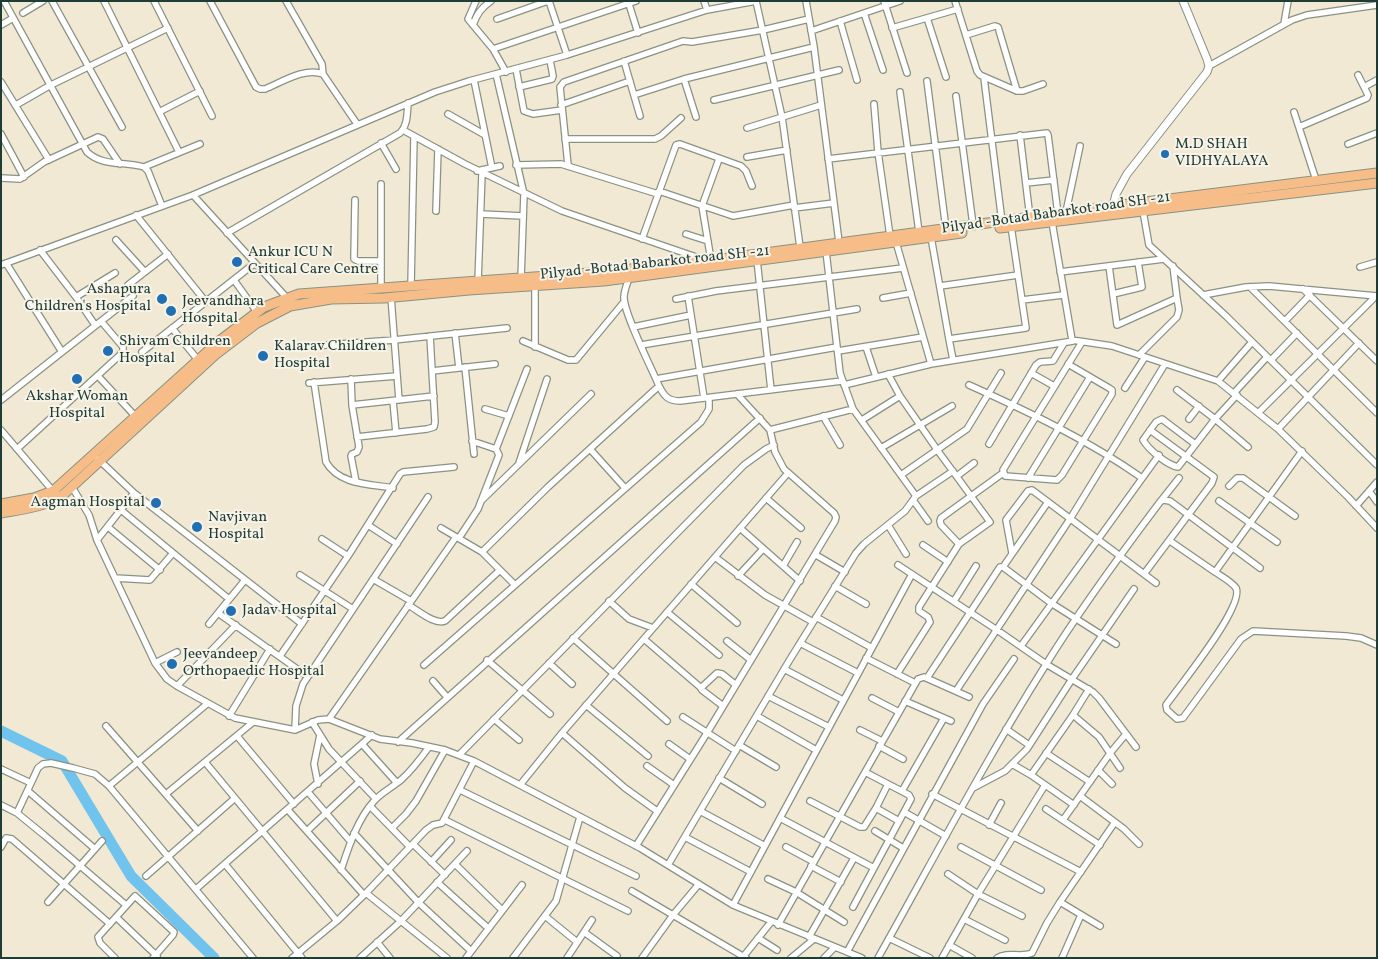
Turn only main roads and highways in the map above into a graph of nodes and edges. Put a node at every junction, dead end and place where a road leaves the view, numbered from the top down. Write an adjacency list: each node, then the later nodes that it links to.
1 (1377, 172): 3 (main road, Pilyad -Botad Babarkot road SH -21)
2 (1377, 183): 3 (main road, Pilyad -Botad Babarkot road SH -21)
3 (1111, 210): 4 (main road, Pilyad -Botad Babarkot road SH -21); 4 (main road, Pilyad -Botad Babarkot road SH -21)
4 (893, 239): 5 (main road, Pilyad -Botad Babarkot road SH -21); 5 (main road, Pilyad -Botad Babarkot road SH -21)
5 (676, 268): 6 (main road, Pilyad -Botad Babarkot road SH -21); 6 (main road, Pilyad -Botad Babarkot road SH -21)
6 (97, 458): 7 (main road, Pilyad -Botad Babarkot road SH -21); 8 (main road, Pilyad -Botad Babarkot road SH -21)
7 (1, 504)
8 (1, 513)

